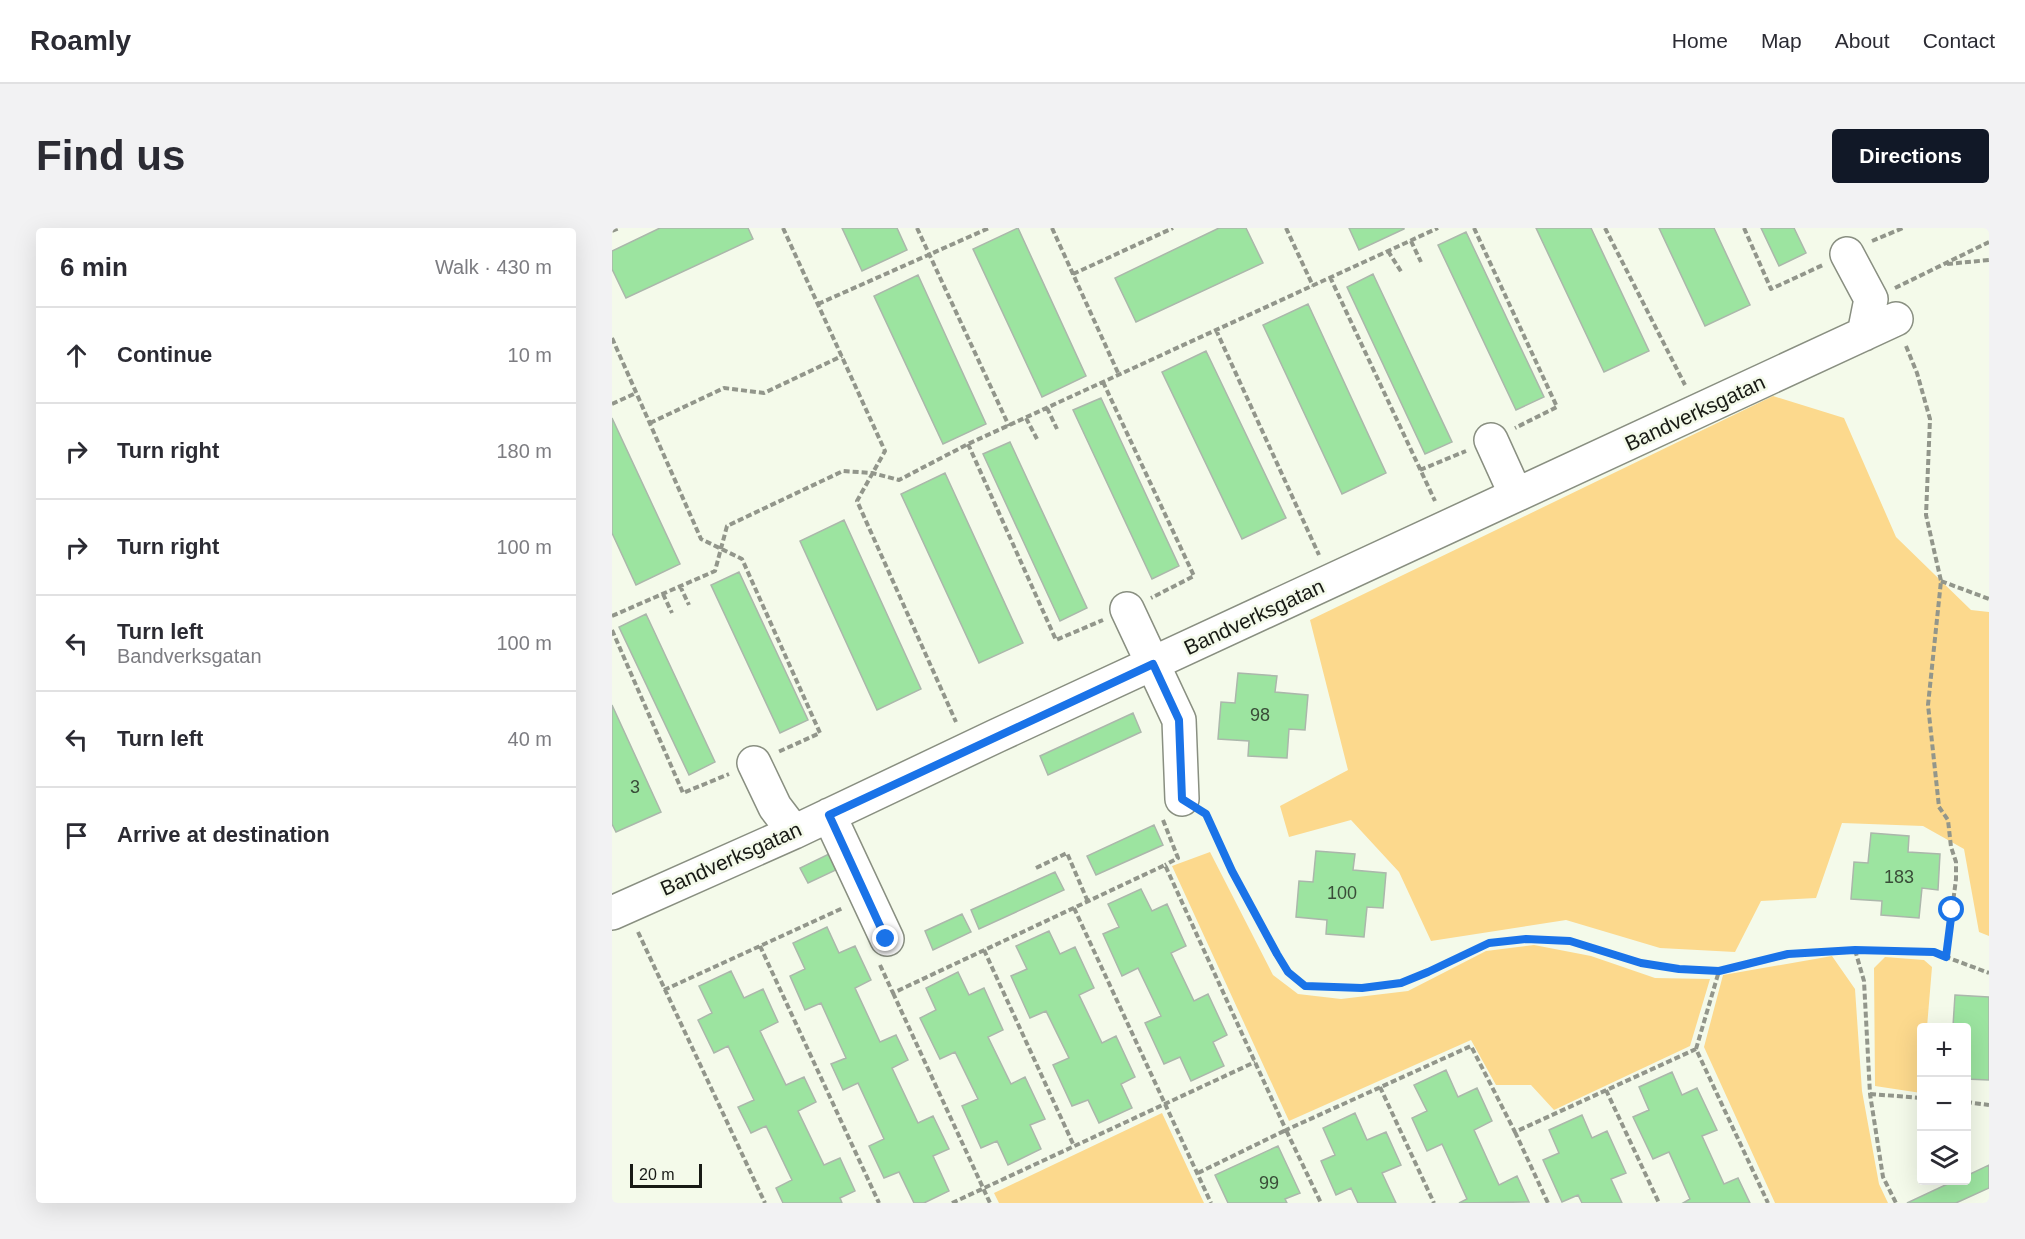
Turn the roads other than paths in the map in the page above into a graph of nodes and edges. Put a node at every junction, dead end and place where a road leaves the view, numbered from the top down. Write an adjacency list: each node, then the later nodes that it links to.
1 (1846, 254): 3 (street)
2 (1896, 320): 3 (street, Bandverksgatan)
3 (1864, 334): 5 (street, Bandverksgatan)
4 (1490, 440): 5 (street)
5 (1516, 495): 7 (street, Bandverksgatan)
6 (1127, 609): 7 (street)
7 (1153, 664): 9 (street); 10 (street, Bandverksgatan)
8 (753, 764): 11 (street)
9 (1172, 809)
10 (829, 815): 11 (street, Bandverksgatan); 13 (street)
11 (794, 832): 12 (street, Bandverksgatan)
12 (619, 910)
13 (883, 951)

